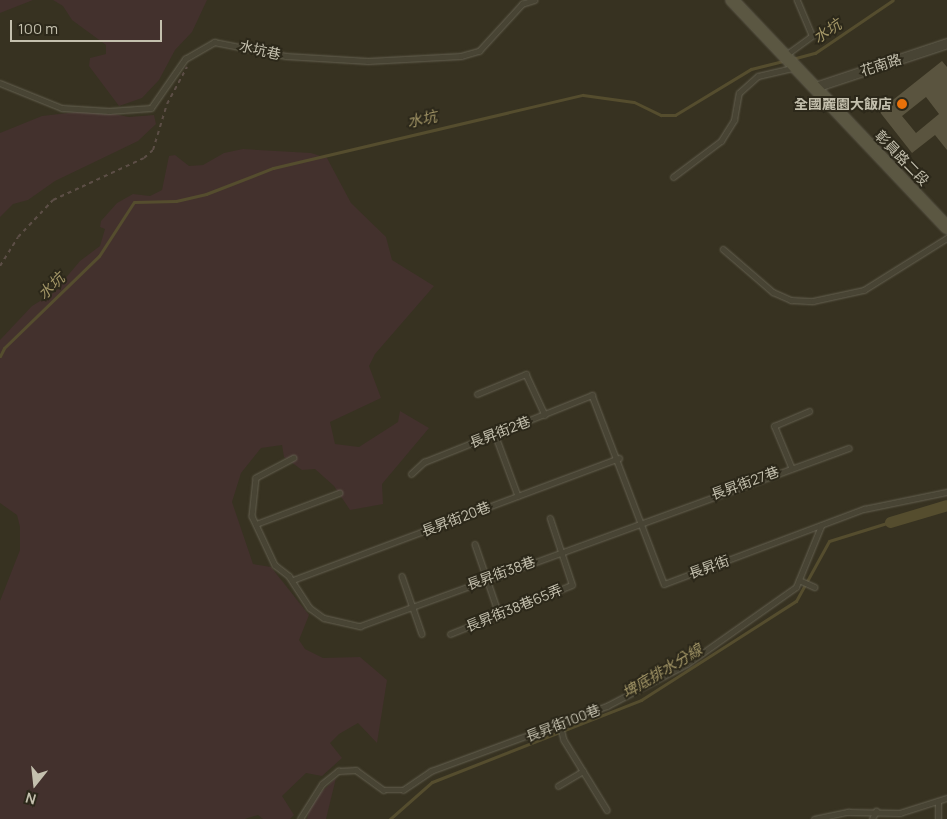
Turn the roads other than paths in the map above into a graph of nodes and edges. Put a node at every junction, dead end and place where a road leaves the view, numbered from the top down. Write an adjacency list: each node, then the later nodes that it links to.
1 (534, 0): 7 (lane, 水坑巷)
2 (732, 0): 5 (main road, 彰員路二段)
3 (800, 1): 5 (lane)
4 (947, 43): 8 (street, 花南路)
5 (785, 56): 6 (main road, 彰員路二段)
6 (796, 67): 8 (main road, 彰員路二段); 9 (lane)
7 (0, 83)
8 (815, 88): 10 (main road, 彰員路二段)
9 (673, 178)
10 (947, 227)
11 (947, 238): 12 (lane)
12 (723, 249)
13 (477, 394): 16 (lane)
14 (592, 395): 16 (lane, 長昇街2巷); 20 (lane, 長昇街)
15 (809, 411): 21 (lane)
16 (545, 415): 17 (lane, 長昇街2巷)
17 (496, 434): 22 (lane, 長昇街2巷); 25 (lane)
18 (849, 448): 21 (lane, 長昇街27巷)
19 (294, 458): 28 (lane)
20 (619, 458): 25 (lane, 長昇街20巷); 27 (lane, 長昇街)
21 (791, 467): 27 (lane, 長昇街27巷)
22 (411, 474)
23 (340, 492): 28 (lane)
24 (947, 492): 29 (lane, 長昇街)
25 (518, 496): 34 (lane, 長昇街20巷)
26 (550, 519): 31 (lane)
27 (642, 520): 29 (lane, 長昇街); 31 (lane, 長昇街38巷)
28 (256, 524): 34 (lane)
29 (821, 526): 35 (lane, 長昇街100巷)
30 (475, 544): 33 (lane)
31 (560, 551): 33 (lane, 長昇街38巷); 38 (lane, 長昇街38巷65弄)
32 (402, 576): 37 (lane)
33 (485, 579): 37 (lane, 長昇街38巷); 38 (lane)
34 (293, 580): 37 (lane, 長昇街38巷)
35 (799, 580): 36 (lane); 41 (lane, 長昇街100巷)
36 (815, 588)
37 (411, 607): 39 (lane)
38 (499, 614): 40 (lane, 長昇街38巷65弄)
39 (422, 634)
40 (450, 634)
41 (560, 724): 42 (lane); 48 (lane, 長昇街100巷)
42 (584, 771): 43 (lane); 46 (lane)
43 (558, 786)
44 (947, 798): 45 (lane)
45 (938, 802): 47 (lane); 51 (lane)
46 (607, 810)
47 (876, 811): 49 (lane); 50 (lane)
48 (300, 819)
49 (814, 819)
50 (872, 819)
51 (938, 819)

